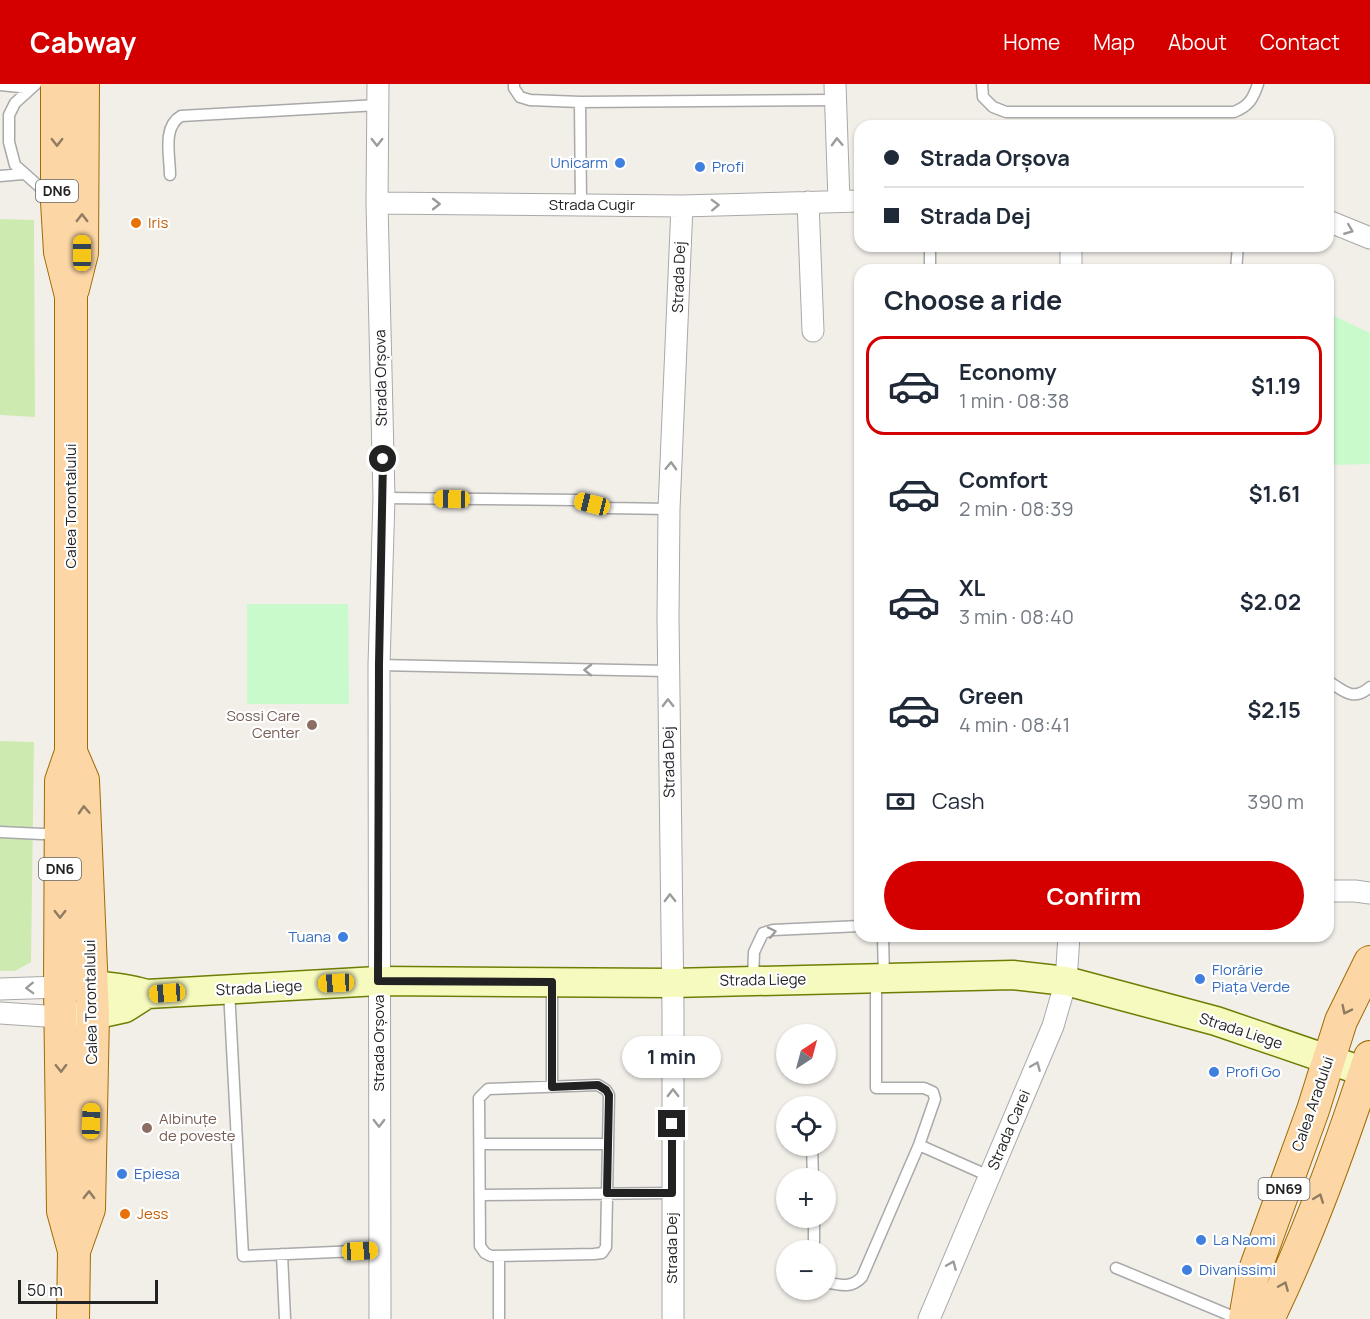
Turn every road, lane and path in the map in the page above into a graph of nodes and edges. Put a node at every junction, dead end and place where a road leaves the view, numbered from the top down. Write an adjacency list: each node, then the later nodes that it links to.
1 (83, 84): 21 (main road, Calea Torontalului / DN6, one-way to 1)
2 (514, 84): 9 (lane)
3 (982, 84): 4 (lane)
4 (1258, 84)
5 (0, 85): 6 (lane)
6 (41, 85): 10 (lane); 14 (main road, Calea Torontalului / DN6, one-way to 14)
7 (835, 92): 9 (lane); 13 (street, one-way to 7)
8 (378, 94): 11 (lane); 16 (street, Strada Orșova, one-way to 16)
9 (580, 102): 17 (lane)
10 (23, 174): 12 (lane); 14 (lane)
11 (170, 175)
12 (0, 176)
13 (849, 201): 15 (street, Strada Cugir)
14 (57, 202): 21 (main road, Calea Torontalului / DN6)
15 (808, 202): 18 (street, Strada Cugir, one-way to 15); 22 (street)
16 (377, 203): 17 (street, Strada Cugir, one-way to 17); 23 (street, Strada Orșova)
17 (581, 205): 18 (street, Strada Cugir)
18 (682, 206): 24 (street, Strada Dej, one-way to 18)
19 (1334, 223): 20 (street, one-way to 20)
20 (1370, 238)
21 (71, 296): 29 (main road, Calea Torontalului / DN6)
22 (813, 331)
23 (384, 498): 24 (lane); 25 (street, Strada Orșova)
24 (669, 510): 26 (street, Strada Dej)
25 (379, 664): 26 (lane, one-way to 25); 40 (street, Strada Orșova)
26 (668, 671): 43 (street, Strada Dej, one-way to 26)
27 (1334, 684): 28 (lane)
28 (1370, 687)
29 (71, 752): 31 (main road, Calea Torontalului / DN6); 46 (main road, Calea Torontalului / DN6, one-way to 29)
30 (0, 832): 31 (lane)
31 (60, 832): 47 (main road, Calea Torontalului / DN6, one-way to 47)
32 (1334, 891): 33 (street)
33 (1370, 893)
34 (854, 926): 39 (lane, one-way to 34)
35 (883, 942): 38 (lane)
36 (1069, 942): 41 (street, Strada Carei)
37 (1370, 962): 49 (main road, Calea Aradului / DN69, one-way to 49)
38 (880, 978): 39 (street, Strada Liege); 41 (street, Strada Liege); 54 (lane)
39 (753, 980): 43 (street, Strada Liege)
40 (378, 981): 42 (street, Strada Liege); 45 (street, Strada Liege); 59 (street, Strada Orșova, one-way to 59)
41 (1066, 981): 49 (street, Strada Liege); 55 (street, Strada Carei, one-way to 41)
42 (552, 982): 43 (street, Strada Liege); 51 (lane)
43 (672, 983): 57 (street, Strada Dej, one-way to 43)
44 (0, 989): 47 (street, one-way to 44)
45 (229, 990): 46 (street, Strada Liege); 61 (lane)
46 (93, 1000): 47 (street, Strada Liege); 60 (main road, Calea Torontalului / DN6, one-way to 46)
47 (60, 1002): 48 (street); 60 (main road, Calea Torontalului / DN6, one-way to 60)
48 (0, 1012)
49 (1329, 1060): 50 (street, Strada Liege); 72 (main road, Calea Aradului / DN69)
50 (1368, 1068): 73 (main road, DN69, one-way to 50)
51 (552, 1087): 52 (lane); 53 (lane)
52 (480, 1144): 53 (lane); 58 (lane)
53 (608, 1144): 56 (lane)
54 (919, 1145): 55 (lane); 64 (lane)
55 (989, 1176): 70 (street, Strada Carei, one-way to 55)
56 (607, 1193): 57 (lane); 58 (lane); 62 (lane)
57 (672, 1193): 69 (street, Strada Dej)
58 (480, 1195): 62 (lane)
59 (380, 1250): 61 (lane); 67 (street, Strada Orșova)
60 (74, 1251): 65 (main road, Calea Torontalului / DN6)
61 (282, 1254): 66 (lane)
62 (499, 1256): 68 (lane)
63 (1116, 1268): 71 (lane)
64 (836, 1284)
65 (73, 1319)
66 (285, 1319)
67 (380, 1319)
68 (500, 1319)
69 (672, 1319)
70 (928, 1319)
71 (1239, 1319)
72 (1245, 1319)
73 (1268, 1319)

